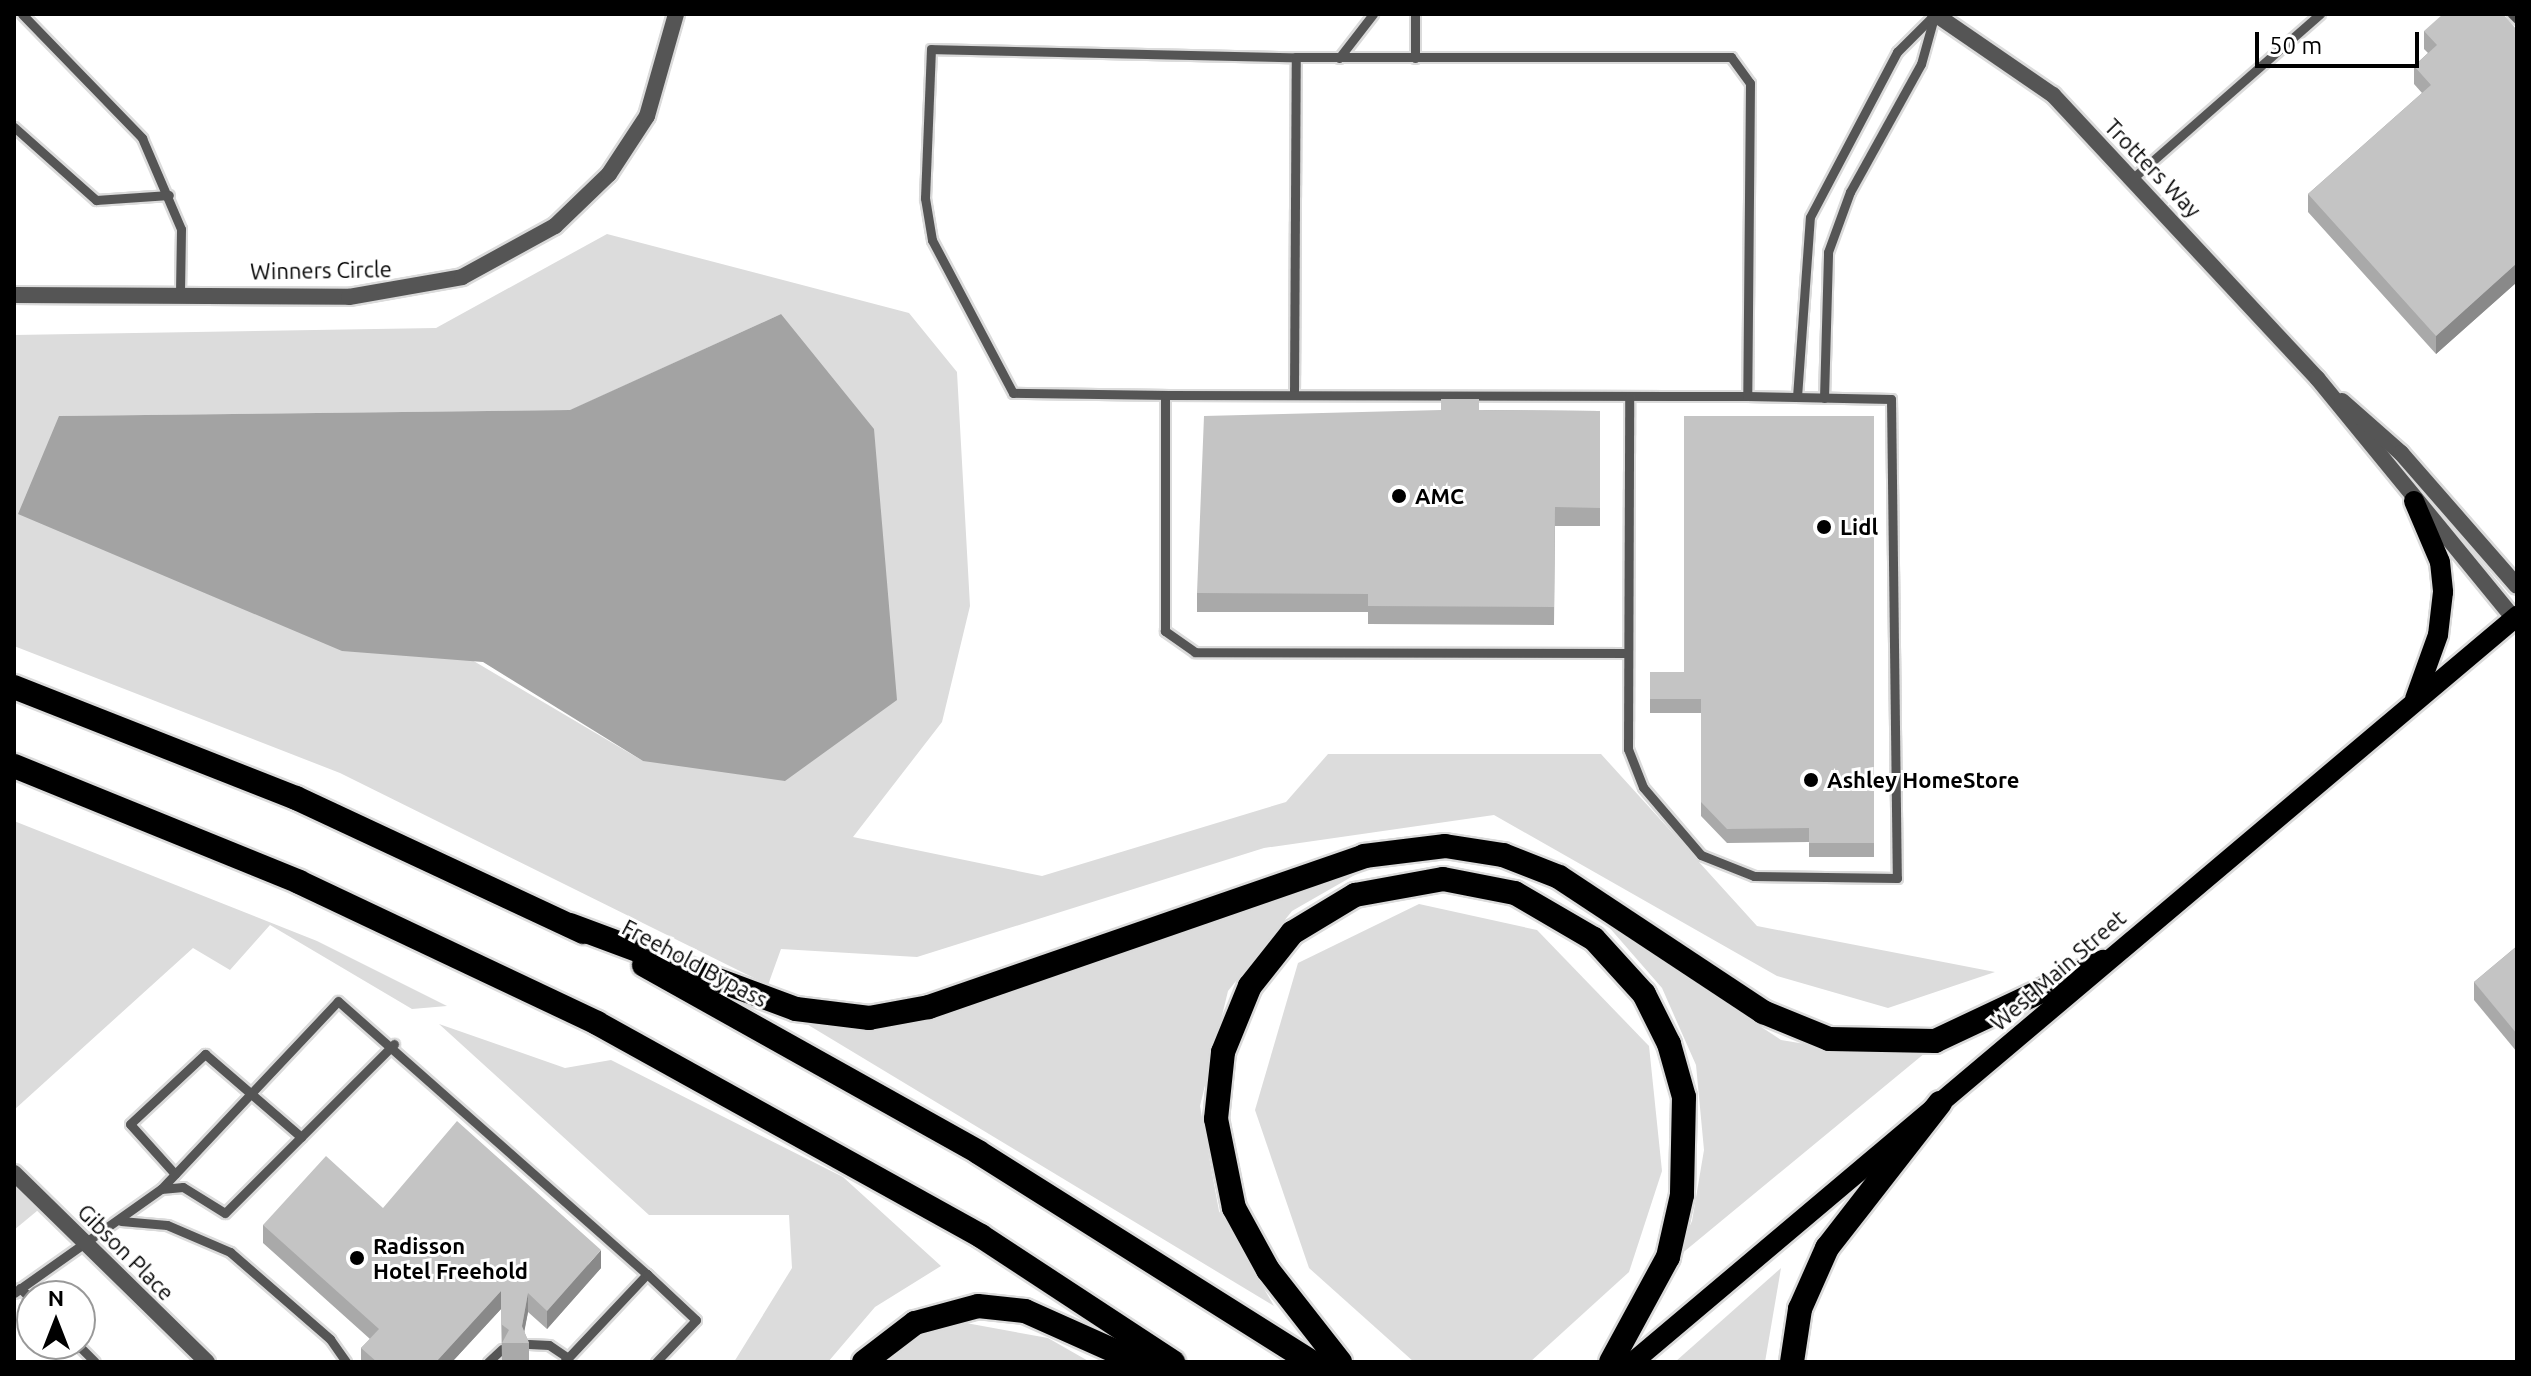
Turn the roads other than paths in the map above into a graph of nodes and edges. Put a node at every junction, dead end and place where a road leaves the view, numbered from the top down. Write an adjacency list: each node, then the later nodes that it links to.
1 (22, 14): 14 (lane)
2 (676, 14): 15 (street, Winners Circle)
3 (1373, 14): 10 (lane)
4 (1415, 14): 11 (lane)
5 (1935, 14): 13 (street, Trotters Way); 22 (lane); 23 (lane)
6 (2320, 14): 13 (lane)
7 (2512, 14): 8 (lane)
8 (2517, 19)
9 (1296, 57): 10 (lane); 18 (lane); 19 (lane)
10 (1339, 58): 11 (lane)
11 (1415, 58): 21 (lane)
12 (14, 127): 14 (lane)
13 (2132, 179): 17 (street, Trotters Way)
14 (169, 195): 15 (lane)
15 (180, 292): 16 (street, Winners Circle)
16 (14, 295)
17 (2317, 378): 24 (street, Trotters Way); 25 (street, Trotters Way)
18 (1165, 395): 19 (lane); 27 (lane)
19 (1294, 395): 20 (lane)
20 (1629, 396): 21 (lane); 27 (lane)
21 (1747, 396): 22 (lane)
22 (1797, 397): 23 (lane)
23 (1824, 398): 27 (lane)
24 (2414, 501): 26 (street, Trotters Way); 29 (main road)
25 (2517, 586)
26 (2516, 618): 29 (main road, West Main Street)
27 (1628, 653)
28 (14, 687): 31 (highway, Freehold Bypass)
29 (2413, 703): 32 (main road, West Main Street)
30 (14, 766): 53 (highway)
31 (570, 925): 32 (highway); 54 (highway, Freehold Bypass)
32 (2103, 962): 35 (main road, West Main Street)
33 (394, 1044): 34 (lane); 36 (lane); 42 (lane)
34 (251, 1094): 36 (lane); 38 (lane); 38 (lane)
35 (1940, 1103): 57 (main road, West Main Street); 58 (highway)
36 (301, 1137): 39 (lane)
37 (14, 1173): 41 (street, Gibson Place)
38 (175, 1174): 39 (lane)
39 (161, 1189): 40 (lane)
40 (121, 1221): 41 (lane); 48 (lane)
41 (82, 1242): 43 (lane); 47 (street, Gibson Place)
42 (647, 1274): 46 (lane); 50 (lane)
43 (31, 1280)
44 (529, 1344): 46 (lane)
45 (502, 1349): 49 (lane)
46 (566, 1360)
47 (207, 1362)
48 (346, 1362)
49 (488, 1362)
50 (656, 1362)
51 (864, 1362): 52 (highway)
52 (1139, 1362)
53 (1173, 1362)
54 (1312, 1362)
55 (1340, 1362): 56 (highway)
56 (1611, 1362)
57 (1633, 1362)
58 (1792, 1362)

